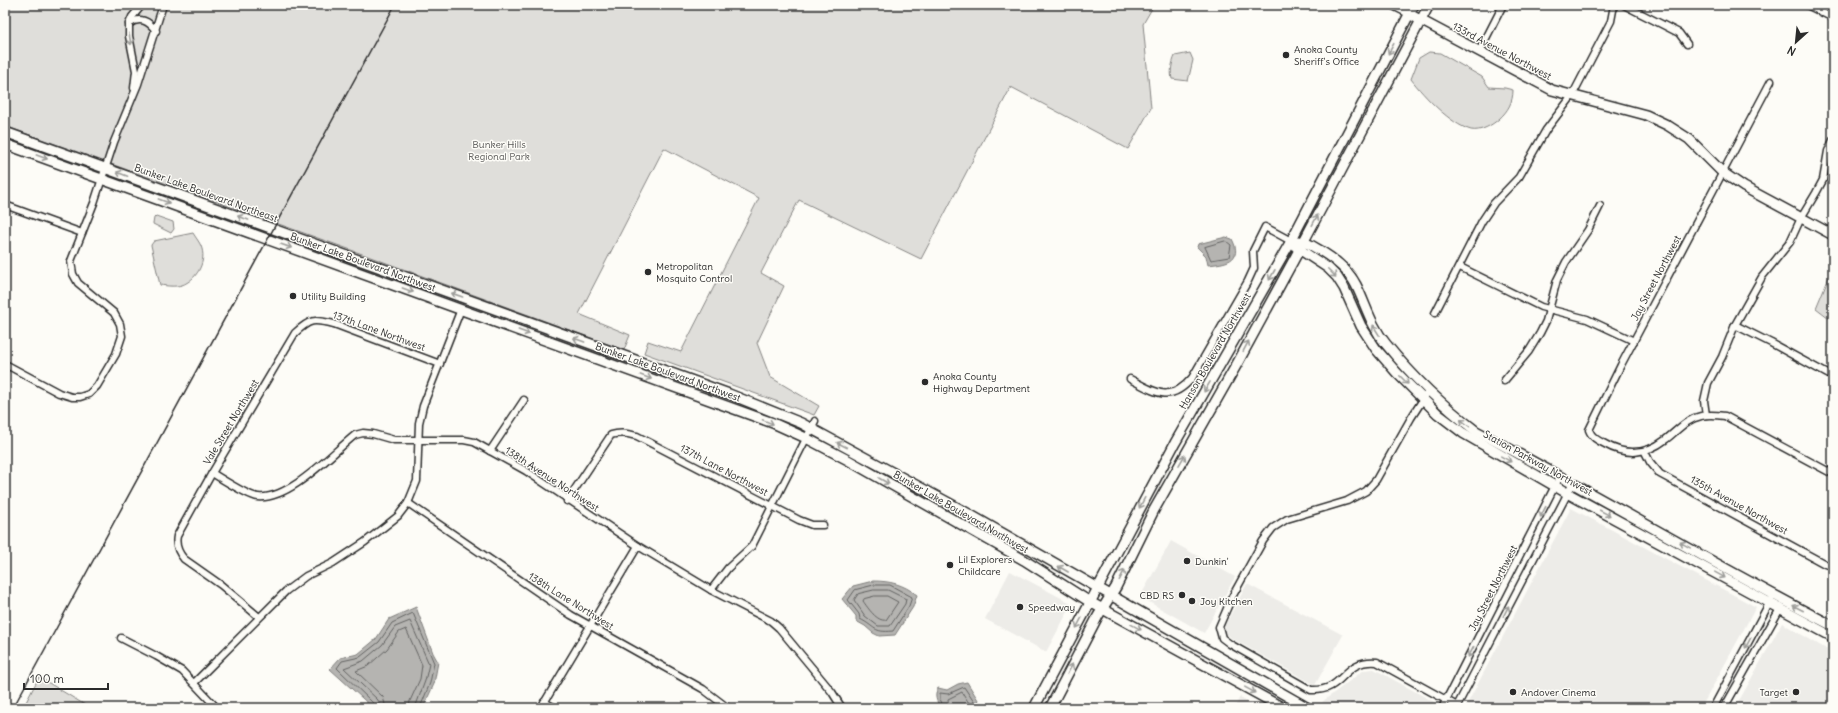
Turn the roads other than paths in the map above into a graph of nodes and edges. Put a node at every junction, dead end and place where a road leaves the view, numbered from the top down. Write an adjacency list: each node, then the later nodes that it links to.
1 (142, 5): 13 (street)
2 (163, 5): 14 (street)
3 (1391, 5): 10 (street, 133rd Avenue Northwest)
4 (1414, 5): 10 (main road, Hanson Boulevard Northwest)
5 (1429, 5): 12 (main road)
6 (1504, 5): 16 (street)
7 (1614, 5): 19 (street)
8 (1624, 5): 15 (street)
9 (1809, 5): 11 (street)
10 (1409, 14): 12 (main road, 133rd Avenue Northwest); 31 (main road, Hanson Boulevard Northwest, one-way to 31)
11 (1833, 18)
12 (1421, 21): 16 (main road, 133rd Avenue Northwest); 32 (main road, one-way to 12)
13 (129, 24): 14 (street); 18 (street, one-way to 18)
14 (156, 30): 18 (street)
15 (1686, 44)
16 (1480, 52): 19 (main road, 133rd Avenue Northwest)
17 (1771, 81): 24 (street, Jay Street Northwest)
18 (134, 93): 23 (street)
19 (1572, 96): 24 (main road, 133rd Avenue Northwest); 34 (street)
20 (5, 132): 23 (main road, Bunker Lake Boulevard Northeast)
21 (1833, 140): 28 (street)
22 (5, 144): 25 (main road, Bunker Lake Boulevard Northwest, one-way to 25)
23 (105, 168): 25 (street); 40 (main road, Bunker Lake Boulevard Northeast, one-way to 23)
24 (1722, 172): 28 (main road, 133rd Avenue Northwest); 41 (street, Jay Street Northwest)
25 (102, 178): 29 (street); 35 (main road, Bunker Lake Boulevard Northwest, one-way to 35)
26 (5, 205): 29 (street)
27 (1600, 206): 36 (street)
28 (1801, 218): 30 (main road, 133rd Avenue Northwest); 39 (street)
29 (82, 234): 42 (street)
30 (1833, 235)
31 (1291, 241): 32 (main road, Station Parkway Northwest); 33 (main road, Station Parkway Northwest); 45 (street, Station Parkway Northwest); 69 (main road, Hanson Boulevard Northwest, one-way to 69)
32 (1304, 241): 33 (main road); 47 (main road, Station Parkway Northwest, one-way to 32)
33 (1299, 250): 48 (main road, Station Parkway Northwest, one-way to 48); 71 (main road, one-way to 33)
34 (1460, 267): 36 (street); 37 (street)
35 (461, 309): 40 (main road); 43 (street); 53 (main road, Bunker Lake Boulevard Northwest, one-way to 53)
36 (1549, 309): 41 (street); 46 (street)
37 (1435, 313)
38 (310, 321): 43 (street, 137th Lane Northwest); 57 (street, Vale Street Northwest)
39 (1734, 325): 44 (street); 50 (street)
40 (552, 330): 51 (main road, Bunker Lake Boulevard Northeast, one-way to 40)
41 (1634, 341): 56 (street, Jay Street Northwest)
42 (5, 364)
43 (440, 364): 54 (street)
44 (1833, 377)
45 (1130, 379)
46 (1504, 381)
47 (1429, 390): 48 (street); 59 (main road, Station Parkway Northwest, one-way to 47)
48 (1424, 399): 61 (main road, Station Parkway Northwest, one-way to 61); 82 (street)
49 (524, 400): 55 (street)
50 (1706, 415): 56 (street); 58 (street)
51 (814, 425): 52 (main road, Bunker Lake Boulevard Northeast); 53 (street)
52 (826, 436): 69 (main road, Bunker Lake Boulevard Northwest, one-way to 52)
53 (806, 438): 65 (street); 73 (main road, Bunker Lake Boulevard Northwest, one-way to 73)
54 (419, 441): 55 (street, 138th Avenue Northwest); 57 (street, 138th Avenue Northwest); 64 (street)
55 (490, 451): 63 (street, 138th Avenue Northwest)
56 (1644, 452): 68 (street, 135th Avenue Northwest)
57 (212, 473): 76 (street, Vale Street Northwest)
58 (1833, 474)
59 (1560, 476): 60 (main road, Station Parkway Northwest); 61 (street, Jay Street Northwest)
60 (1572, 484): 62 (street); 72 (main road, Station Parkway Northwest, one-way to 60)
61 (1556, 486): 62 (main road, Station Parkway Northwest); 82 (street, Jay Street Northwest, one-way to 82)
62 (1567, 493): 72 (main road, Station Parkway Northwest, one-way to 72); 84 (street, one-way to 62)
63 (568, 500): 65 (street, 137th Lane Northwest); 67 (street, 138th Avenue Northwest)
64 (408, 503): 76 (street); 77 (street, 138th Lane Northwest)
65 (772, 507): 66 (street, 137th Lane Northwest); 70 (street)
66 (823, 525)
67 (638, 546): 70 (street, 138th Avenue Northwest); 77 (street)
68 (1833, 566)
69 (1097, 588): 71 (main road, Bunker Lake Boulevard Northwest); 73 (main road, Hanson Boulevard Northwest)
70 (711, 590): 88 (street, 138th Avenue Northwest)
71 (1111, 596): 75 (main road); 93 (main road, Bunker Lake Boulevard Northwest)
72 (1772, 598): 74 (main road, Station Parkway Northwest); 95 (street, one-way to 95)
73 (1090, 602): 75 (main road, Bunker Lake Boulevard Northwest); 89 (main road, Hanson Boulevard Northwest, one-way to 89)
74 (1782, 604): 78 (main road, Station Parkway Northwest); 96 (street)
75 (1102, 608): 81 (main road, Bunker Lake Boulevard Northwest, one-way to 81); 90 (main road, one-way to 75)
76 (259, 618): 80 (street)
77 (589, 626): 83 (street); 87 (street, 138th Lane Northwest)
78 (1832, 631)
79 (121, 638): 80 (street)
80 (194, 683): 85 (street)
81 (1269, 700): 91 (main road); 92 (main road, Bunker Lake Boulevard Northwest)
82 (1445, 700): 84 (street); 94 (street, Jay Street Northwest)
83 (542, 705): 86 (street)
84 (1456, 707)
85 (217, 708)
86 (555, 708)
87 (728, 708)
88 (842, 708)
89 (1034, 708)
90 (1050, 708)
91 (1277, 708)
92 (1283, 708)
93 (1308, 708)
94 (1442, 708)
95 (1713, 708)
96 (1724, 708)

